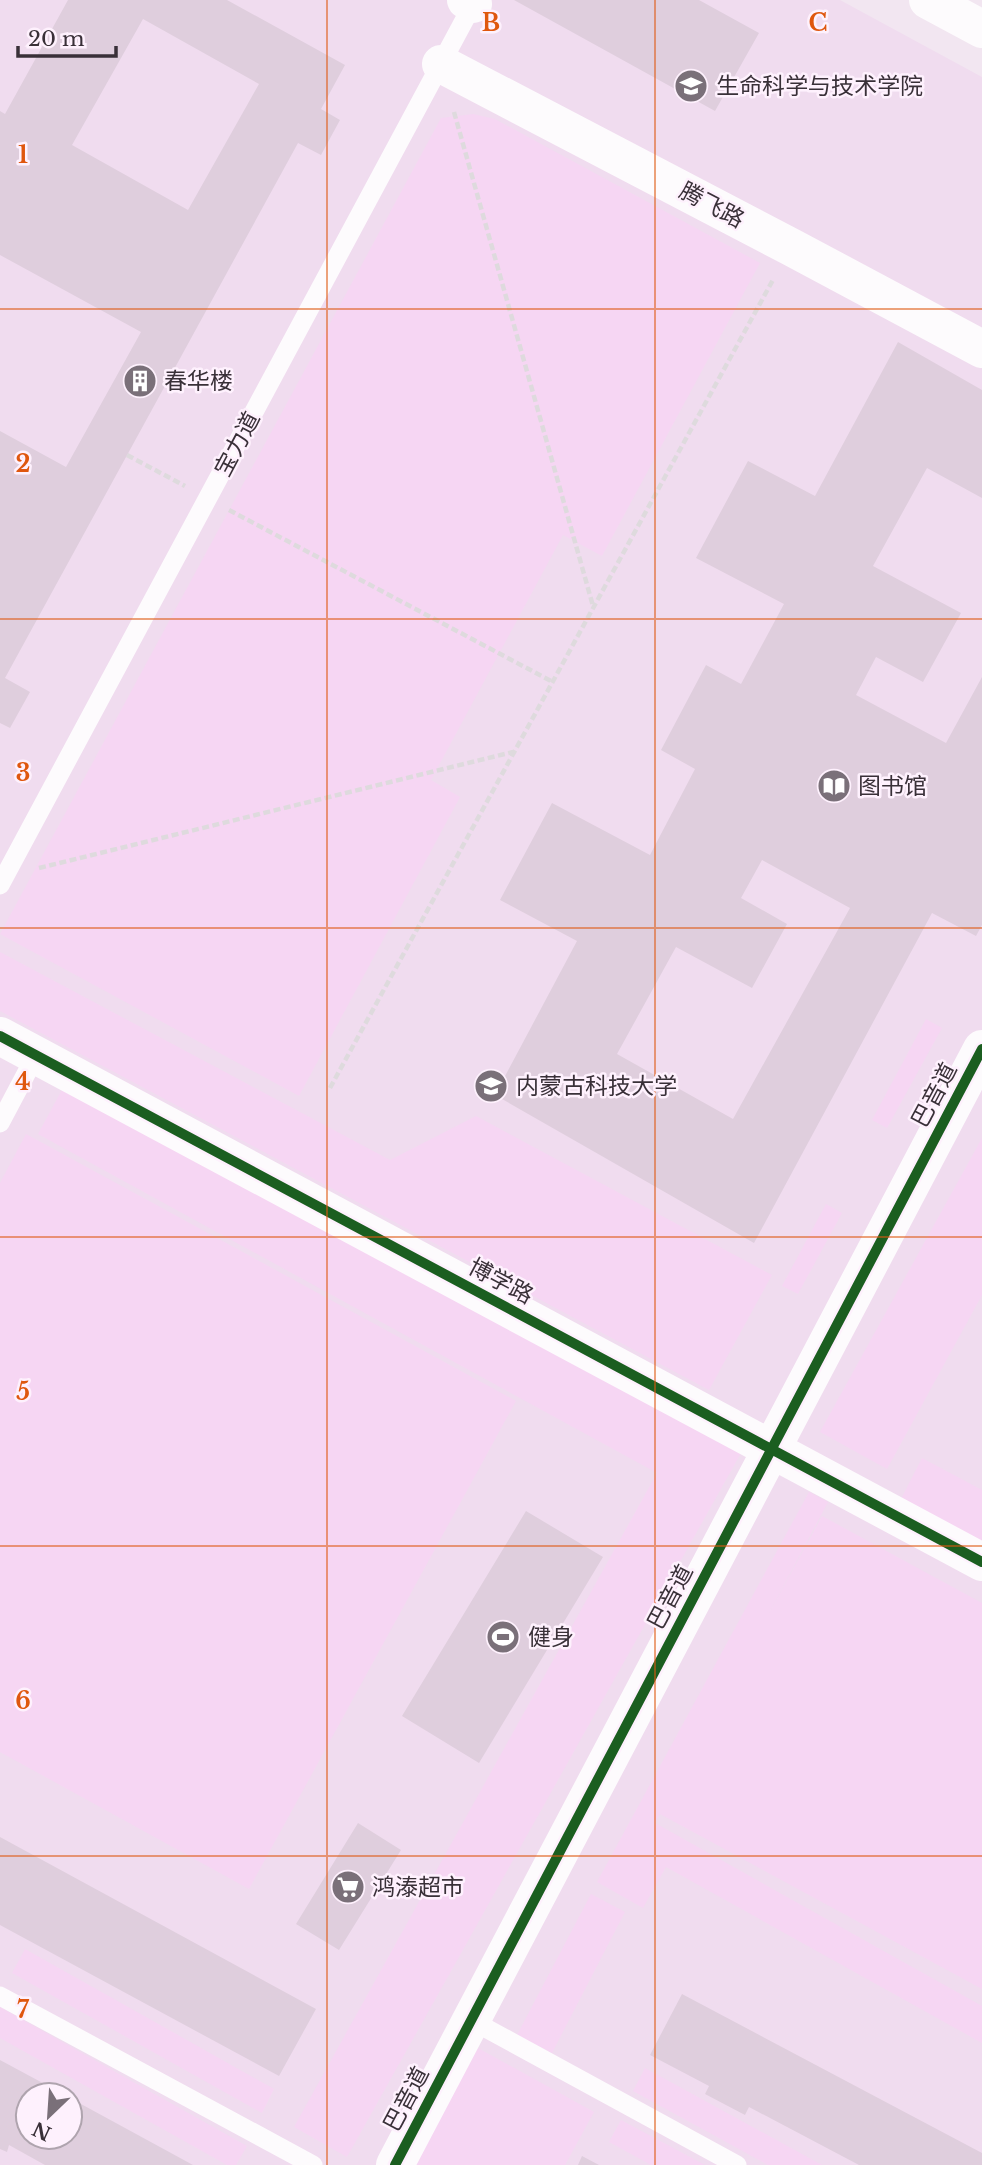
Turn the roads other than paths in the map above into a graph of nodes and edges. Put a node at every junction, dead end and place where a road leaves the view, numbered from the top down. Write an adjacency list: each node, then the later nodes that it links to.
1 (928, 0): 3 (street)
2 (470, 2): 4 (lane, 宝力道)
3 (982, 29)
4 (441, 64): 5 (street, 腾飞路); 6 (lane, 宝力道)
5 (982, 349)
6 (2, 881)
7 (0, 1036): 9 (street, 博学路)
8 (982, 1049): 11 (street, 巴音道)
9 (36, 1055): 10 (lane); 11 (street, 博学路)
10 (0, 1124)
11 (771, 1450): 12 (street, 博学路); 14 (street, 巴音道)
12 (982, 1562)
13 (0, 1996): 15 (lane)
14 (471, 2020): 16 (street, 巴音道); 17 (lane)
15 (313, 2165)
16 (395, 2165)
17 (737, 2165)

